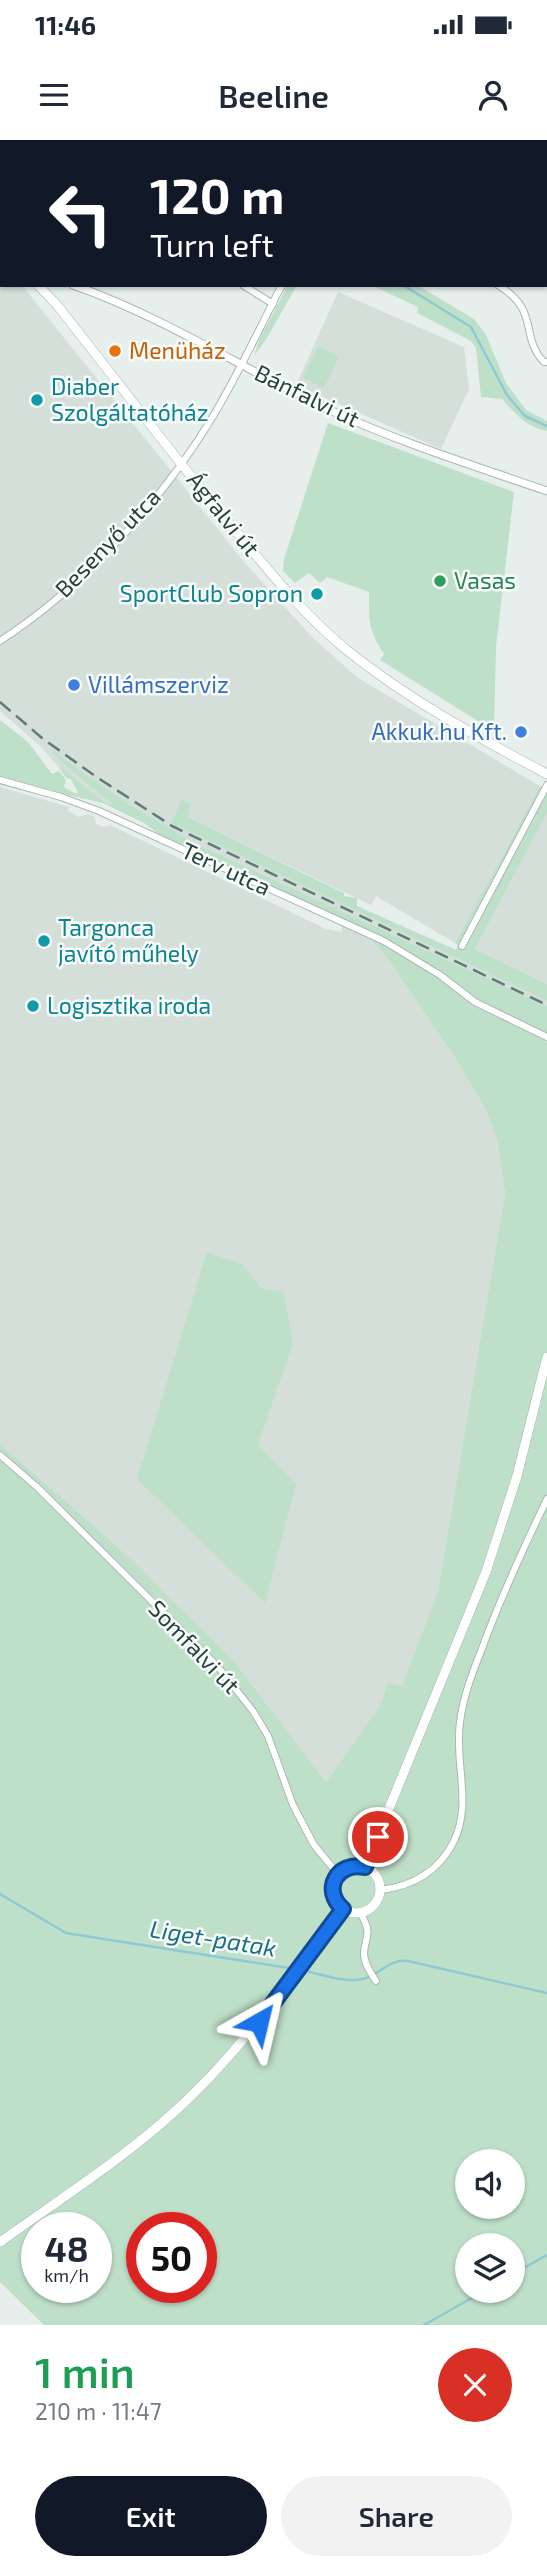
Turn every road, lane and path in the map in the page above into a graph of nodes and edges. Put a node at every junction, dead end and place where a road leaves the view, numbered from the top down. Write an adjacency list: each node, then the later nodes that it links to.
1 (40, 287): 9 (main road, Ágfalvi út)
2 (78, 287): 8 (street, Bánfalvi út)
3 (246, 287): 6 (street)
4 (281, 287): 6 (street, Besenyő utca)
5 (501, 287): 7 (street)
6 (273, 304): 8 (street, Besenyő utca)
7 (547, 362)
8 (241, 364): 9 (street, Besenyő utca); 10 (street, Bánfalvi út)
9 (181, 463): 11 (street, Besenyő utca); 12 (main road, Ágfalvi út)
10 (547, 491)
11 (0, 641)
12 (547, 774)
13 (0, 780): 16 (street, Terv utca)
14 (547, 785): 15 (street)
15 (462, 946)
16 (547, 1037)
17 (547, 1357): 20 (main road)
18 (0, 1455): 21 (street, Somfalvi út)
19 (547, 1499): 22 (street)
20 (365, 1867): 21 (main road); 22 (main road)
21 (338, 1874): 23 (main road)
22 (381, 1890): 24 (main road)
23 (343, 1909): 24 (main road); 26 (main road)
24 (361, 1914): 25 (street)
25 (373, 1977)
26 (0, 2242)

